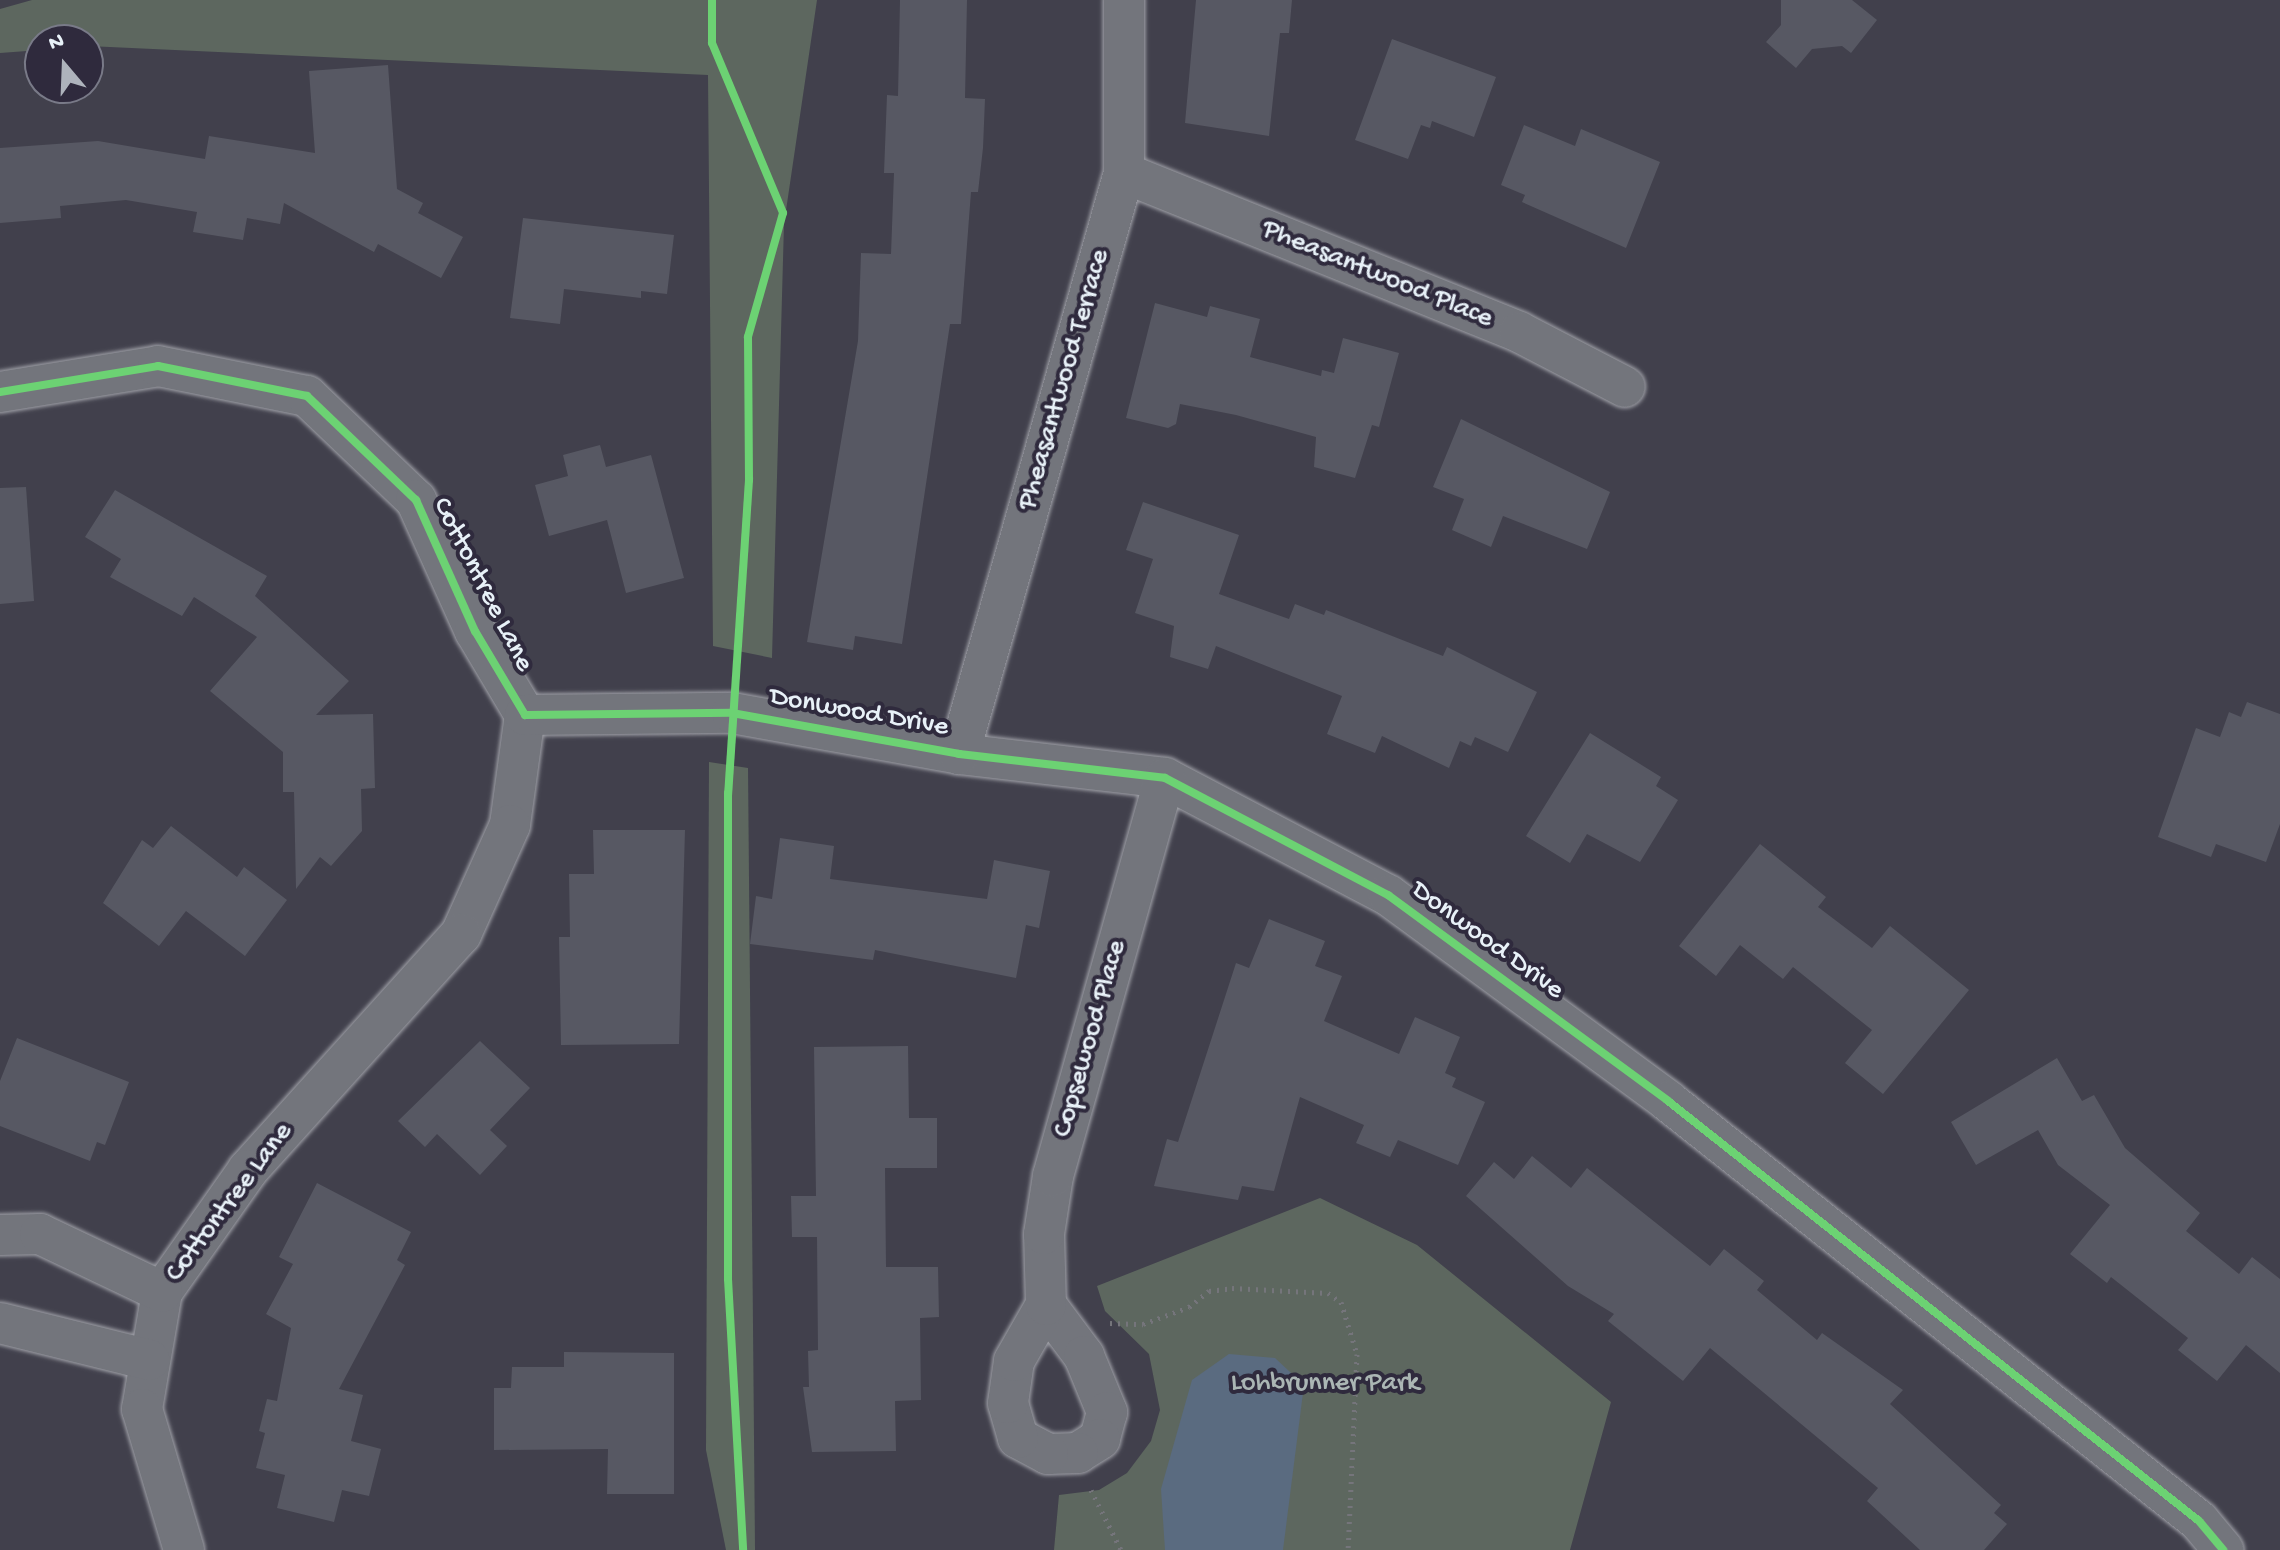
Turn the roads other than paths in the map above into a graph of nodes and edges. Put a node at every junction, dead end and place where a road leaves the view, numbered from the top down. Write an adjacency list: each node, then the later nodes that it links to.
1 (1124, 0): 2 (street, Pheasantwood Terrace)
2 (1124, 173): 3 (street, Pheasantwood Place); 6 (street, Pheasantwood Terrace)
3 (1625, 387)
4 (0, 392): 5 (street, Cottontree Lane)
5 (525, 715): 6 (street, Donwood Drive); 9 (street, Cottontree Lane)
6 (959, 754): 7 (street, Donwood Drive)
7 (1165, 778): 10 (street, Copsewood Place); 14 (street, Donwood Drive)
8 (0, 1235): 9 (street)
9 (162, 1292): 12 (street, Cottontree Lane)
10 (1046, 1305): 10 (street)
11 (0, 1323): 12 (street)
12 (150, 1360): 13 (street, Cottontree Lane)
13 (184, 1550)
14 (2223, 1550)

